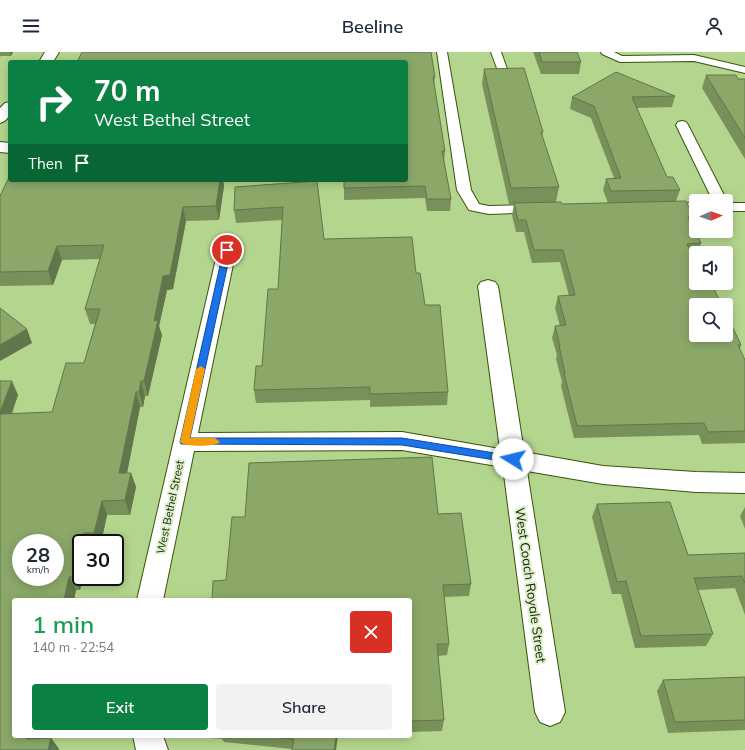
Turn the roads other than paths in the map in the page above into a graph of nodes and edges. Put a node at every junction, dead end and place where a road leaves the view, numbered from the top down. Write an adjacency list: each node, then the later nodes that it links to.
1 (442, 52): 14 (lane)
2 (496, 52): 4 (lane)
3 (606, 52): 5 (lane)
4 (502, 69)
5 (745, 70)
6 (8, 108): 7 (street)
7 (0, 118)
8 (682, 125): 9 (lane)
9 (716, 194)
10 (689, 207): 13 (lane)
11 (733, 207): 12 (lane)
12 (745, 207)
13 (656, 208)
14 (552, 209)
15 (227, 250): 17 (street, West Bethel Street)
16 (488, 286): 18 (street, West Coach Royale Street)
17 (185, 442): 18 (street); 20 (street, West Bethel Street)
18 (513, 459): 19 (street); 21 (street, West Coach Royale Street)
19 (745, 483)
20 (150, 598)
21 (550, 712)
22 (148, 738): 23 (street)
23 (153, 750)

